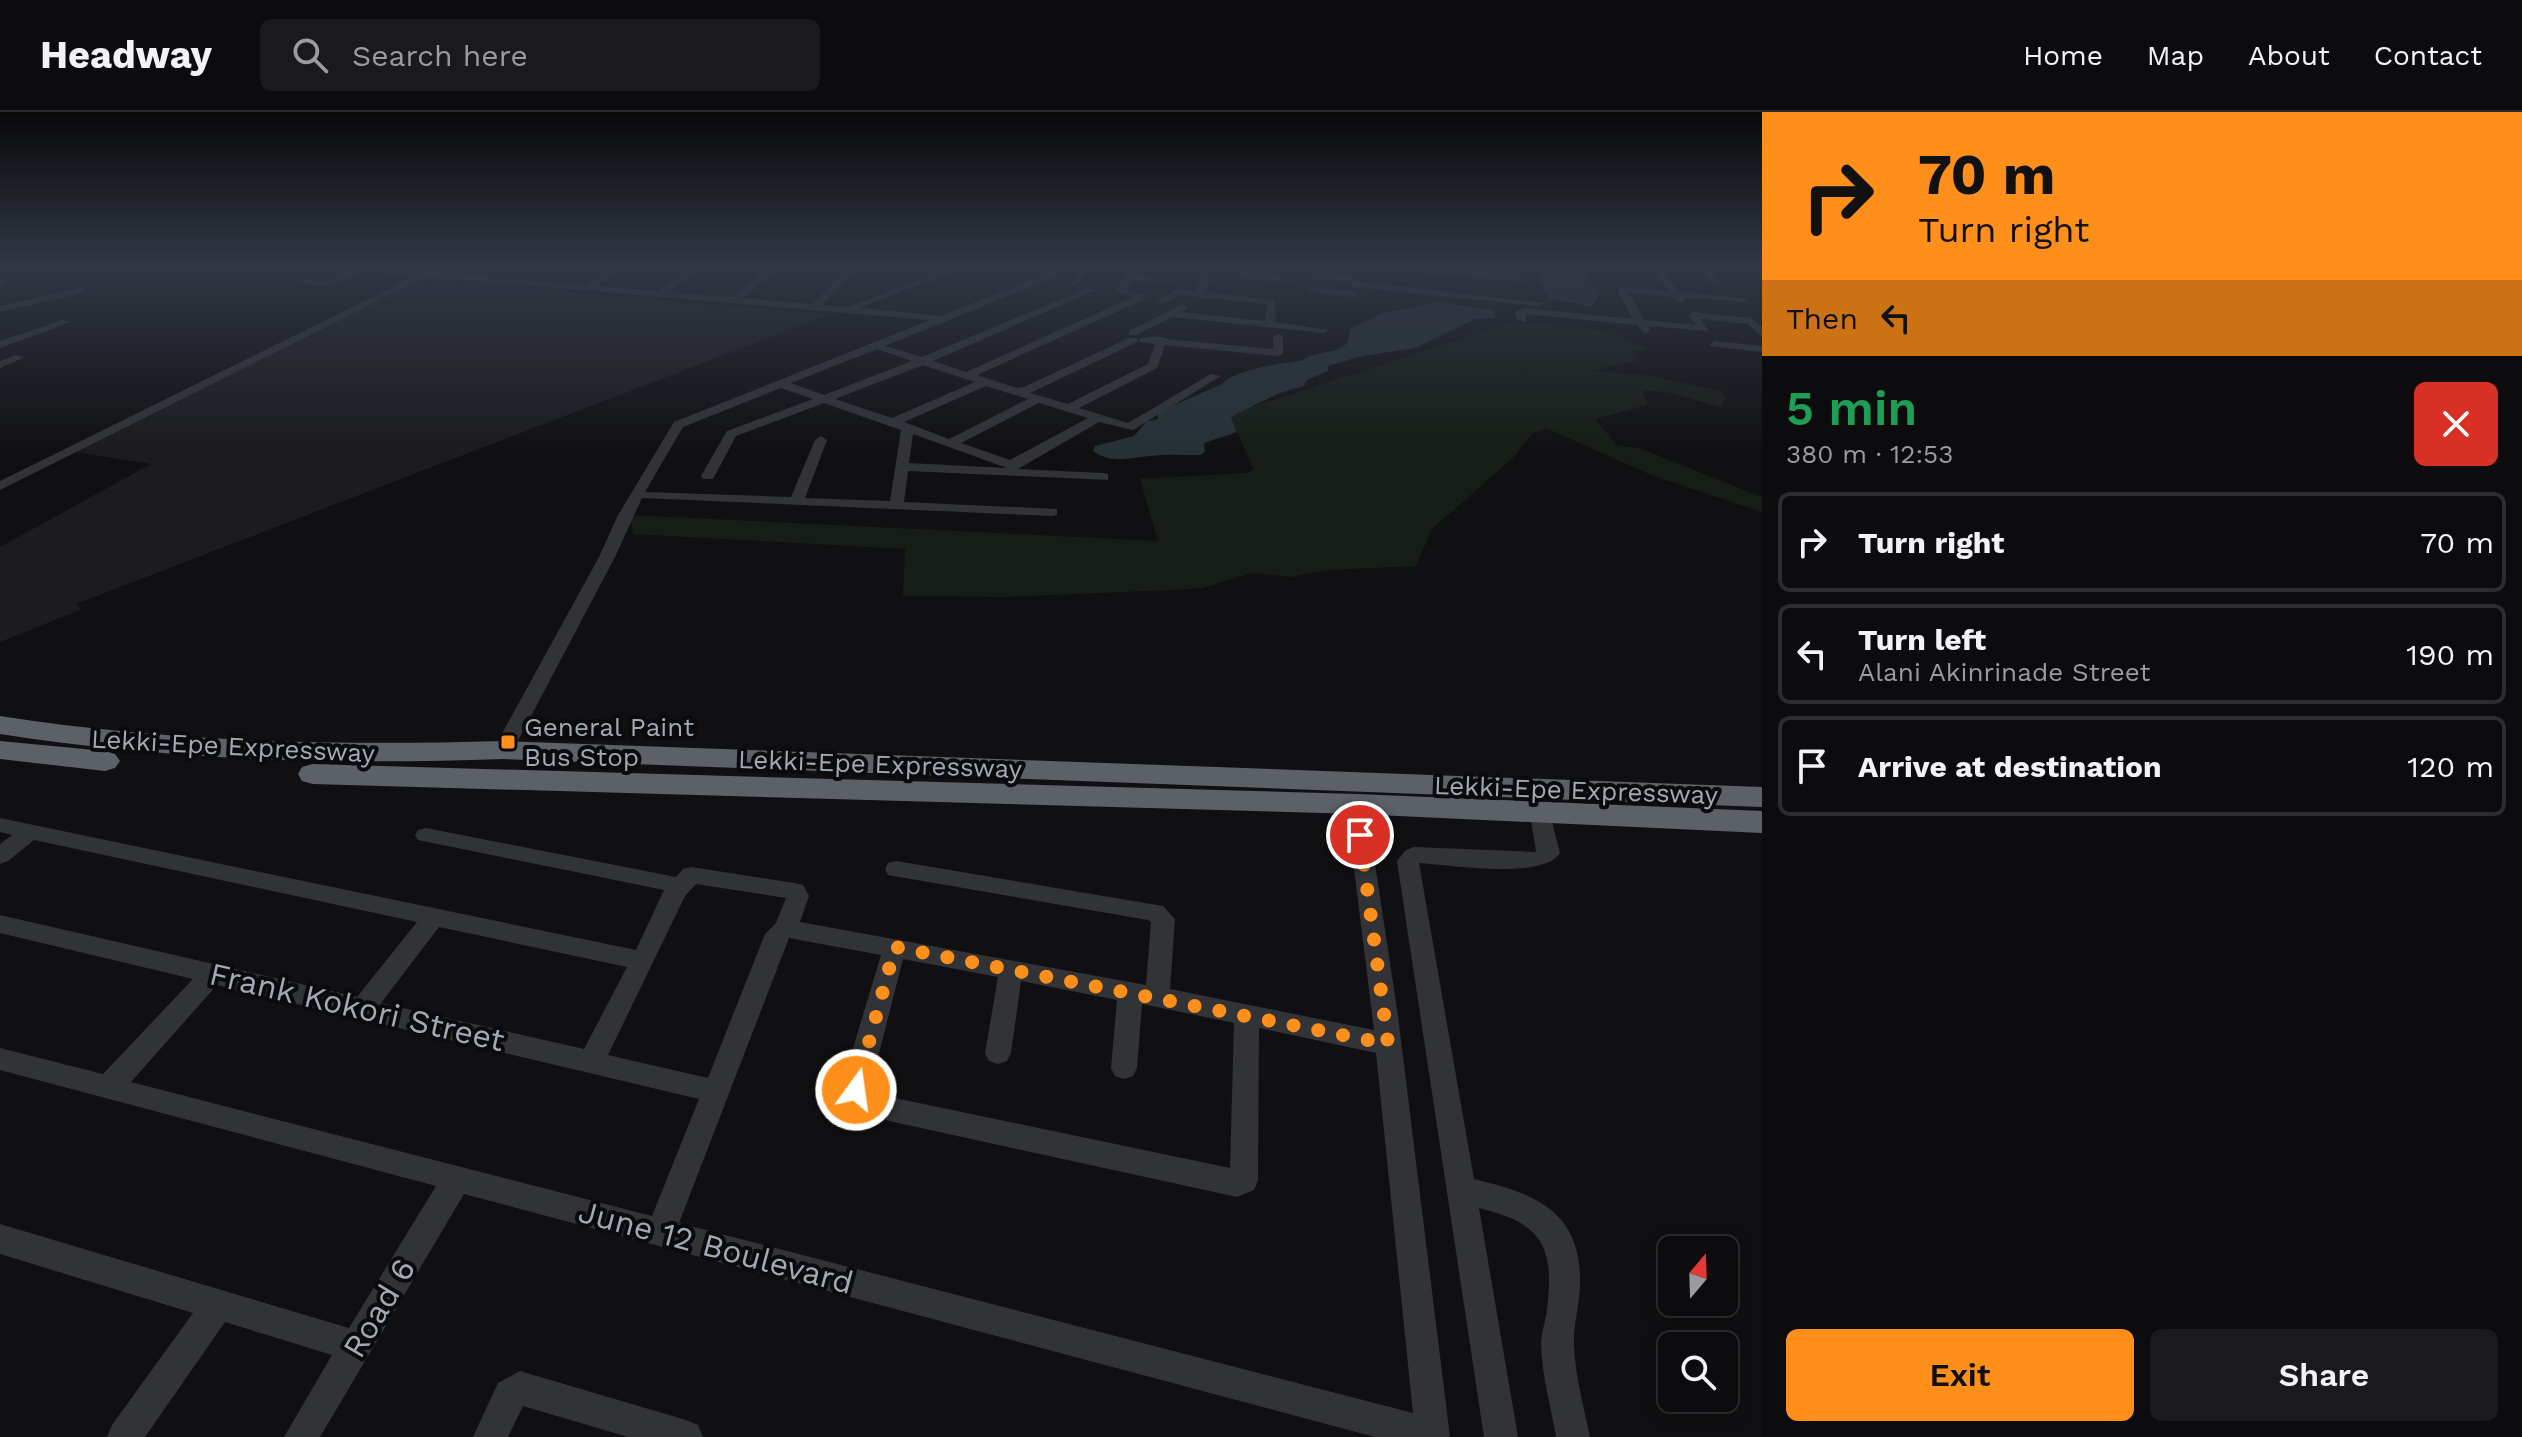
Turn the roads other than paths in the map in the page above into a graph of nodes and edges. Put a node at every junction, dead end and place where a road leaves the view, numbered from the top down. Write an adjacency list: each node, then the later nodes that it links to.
1 (49, 328): 22 (street)
2 (317, 328): 48 (street)
3 (925, 328): 33 (street)
4 (990, 328): 12 (street)
5 (1003, 328): 12 (street)
6 (1080, 328): 31 (street)
7 (1156, 328): 19 (street)
8 (1304, 328): 13 (street)
9 (1643, 328): 17 (street)
10 (1693, 328): 11 (street)
11 (1704, 329): 25 (street)
12 (998, 330): 21 (street)
13 (1324, 330)
14 (923, 331): 16 (street)
15 (1221, 332): 23 (street)
16 (937, 335)
17 (1647, 335)
18 (1278, 337): 23 (street)
19 (1144, 338): 23 (street); 34 (street); 37 (street)
20 (952, 339): 21 (street)
21 (966, 343): 27 (street)
22 (0, 345)
23 (1220, 346)
24 (882, 348): 27 (street)
25 (1762, 349)
26 (20, 357): 28 (street)
27 (923, 361): 31 (street); 32 (street)
28 (0, 365)
29 (831, 367): 32 (street)
30 (1215, 376): 38 (street)
31 (977, 379): 34 (street); 39 (street)
32 (872, 381): 35 (street)
33 (779, 383): 35 (street); 55 (street)
34 (1016, 392): 36 (street)
35 (827, 399): 39 (street); 46 (street)
36 (1038, 399): 37 (street); 42 (street)
37 (1068, 409): 38 (street)
38 (1097, 418): 43 (street)
39 (891, 421): 40 (street)
40 (908, 428): 42 (street); 44 (street)
41 (821, 440): 50 (street)
42 (950, 443): 43 (street)
43 (1011, 465): 45 (street)
44 (902, 467): 45 (street); 51 (street)
45 (1033, 473): 47 (street)
46 (708, 476)
47 (1103, 477)
48 (1, 485)
49 (648, 496): 50 (street)
50 (796, 502): 51 (street)
51 (896, 506): 52 (street)
52 (1052, 512)
53 (0, 725): 55 (highway, Lekki-Epe Expressway)
54 (0, 750): 57 (highway, Lekki-Epe Expressway)
55 (503, 750): 56 (highway, Lekki-Epe Expressway)
56 (1762, 797)
57 (1356, 804): 58 (highway, Lekki-Epe Expressway); 77 (street)
58 (1540, 814): 59 (highway, Lekki-Epe Expressway); 85 (street)
59 (1762, 822)
60 (0, 825): 61 (street)
61 (31, 831): 63 (street); 66 (street)
62 (426, 835): 65 (street)
63 (0, 856)
64 (896, 869): 74 (street)
65 (678, 890): 68 (street); 70 (street)
66 (432, 919): 70 (street); 75 (street)
67 (0, 924): 72 (street, Frank Kokori Street)
68 (786, 928): 69 (street); 83 (street)
69 (895, 947): 71 (street); 76 (street)
70 (643, 961): 80 (street)
71 (1011, 970): 73 (street); 78 (street)
72 (212, 974): 75 (street, Frank Kokori Street); 82 (street)
73 (1130, 992): 74 (street); 81 (street)
74 (1157, 997): 76 (street)
75 (363, 1008): 80 (street, Frank Kokori Street)
76 (1247, 1014): 77 (street)
77 (1388, 1044): 90 (street)
78 (998, 1053)
79 (0, 1059): 82 (street, June 12 Boulevard)
80 (592, 1060): 83 (street, Frank Kokori Street)
81 (1124, 1068)
82 (108, 1088): 84 (street, June 12 Boulevard)
83 (713, 1091): 86 (street)
84 (456, 1180): 86 (street, June 12 Boulevard); 89 (street, Road 6)
85 (1460, 1189): 95 (street); 96 (street)
86 (661, 1231): 90 (street, June 12 Boulevard)
87 (0, 1239): 88 (street)
88 (218, 1305): 89 (street); 91 (street)
89 (356, 1346): 92 (street, Road 6)
90 (1433, 1436)
91 (124, 1437)
92 (301, 1437)
93 (490, 1437): 94 (street)
94 (686, 1437)
95 (1501, 1437)
96 (1573, 1437)

